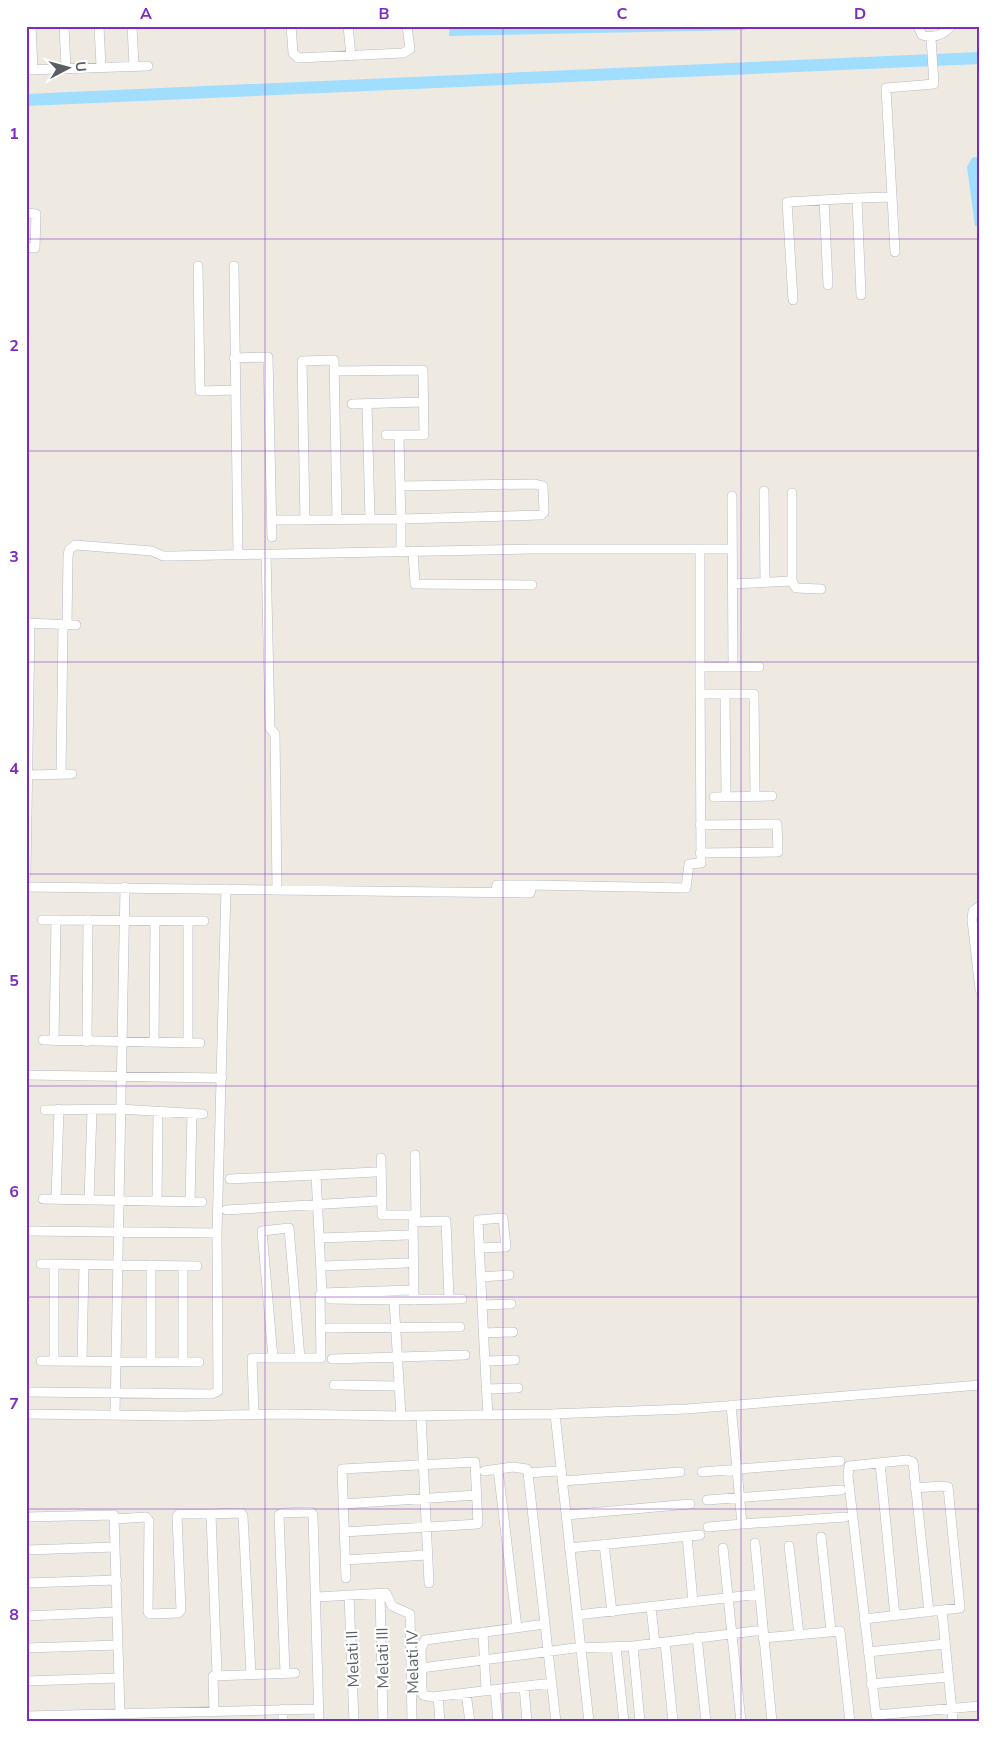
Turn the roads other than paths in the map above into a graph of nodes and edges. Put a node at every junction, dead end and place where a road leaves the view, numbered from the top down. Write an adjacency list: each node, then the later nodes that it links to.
1 (31, 26): 16 (street)
2 (64, 26): 15 (street)
3 (99, 26): 14 (street)
4 (132, 26): 12 (street)
5 (291, 26): 11 (street)
6 (348, 26): 11 (street)
7 (407, 26): 11 (street)
8 (918, 26): 10 (street)
9 (952, 26): 10 (street)
10 (931, 38): 17 (street)
11 (351, 56)
12 (134, 66): 13 (street); 14 (street)
13 (148, 66)
14 (101, 67): 15 (street)
15 (66, 68): 16 (street)
16 (30, 70)
17 (892, 197): 18 (street); 22 (street)
18 (857, 198): 19 (street); 26 (street)
19 (824, 200): 25 (street); 27 (street)
20 (26, 213): 21 (street)
21 (26, 247)
22 (895, 252)
23 (198, 266): 30 (street)
24 (234, 266): 28 (street)
25 (828, 285)
26 (861, 295)
27 (793, 300)
28 (234, 358): 30 (street); 42 (street)
29 (334, 371): 31 (street); 43 (street); 44 (street)
30 (235, 390): 51 (street)
31 (424, 402): 33 (street); 35 (street)
32 (352, 404): 33 (street)
33 (367, 404): 40 (street)
34 (386, 435): 35 (street)
35 (399, 435): 36 (street)
36 (400, 486): 41 (street); 41 (street)
37 (764, 491): 53 (street)
38 (792, 493): 52 (street)
39 (732, 496): 47 (street)
40 (370, 519): 41 (street); 44 (street)
41 (401, 519): 49 (street)
42 (272, 520): 43 (street); 45 (street)
43 (304, 520): 44 (street)
44 (337, 520)
45 (272, 537)
46 (700, 549): 47 (street); 48 (street); 59 (street)
47 (732, 549): 54 (street)
48 (413, 551): 49 (street); 55 (street)
49 (401, 552): 50 (street)
50 (266, 554): 51 (street); 77 (street)
51 (238, 555): 58 (street)
52 (792, 582): 53 (street); 56 (street)
53 (765, 583): 54 (street)
54 (732, 584): 60 (street)
55 (532, 585)
56 (821, 589)
57 (28, 623): 58 (street); 66 (street)
58 (69, 625): 64 (street)
59 (700, 667): 60 (street); 62 (street)
60 (733, 667): 61 (street)
61 (758, 668)
62 (700, 694): 63 (street); 72 (street)
63 (725, 694): 68 (street); 69 (street)
64 (61, 774): 65 (street); 66 (street)
65 (72, 774)
66 (28, 775): 71 (street)
67 (714, 796): 68 (street)
68 (726, 796): 69 (street)
69 (755, 796): 70 (street)
70 (772, 796)
71 (27, 799): 74 (street)
72 (700, 825): 73 (street); 73 (street)
73 (700, 853): 77 (street)
74 (26, 874)
75 (26, 887): 76 (street)
76 (125, 887): 78 (street); 83 (street)
77 (276, 889): 78 (street)
78 (226, 890): 97 (street)
79 (980, 906): 87 (street)
80 (42, 920): 81 (street)
81 (56, 920): 82 (street); 89 (street)
82 (88, 920): 83 (street); 90 (street)
83 (124, 920): 84 (street); 91 (street)
84 (155, 921): 85 (street); 92 (street)
85 (188, 921): 86 (street); 93 (street)
86 (204, 921)
87 (980, 990)
88 (43, 1040): 89 (street)
89 (54, 1041): 90 (street)
90 (87, 1042): 91 (street)
91 (123, 1042): 92 (street); 96 (street)
92 (154, 1042): 93 (street)
93 (188, 1042): 94 (street)
94 (200, 1044)
95 (26, 1075): 96 (street)
96 (120, 1076): 97 (street); 99 (street)
97 (222, 1078): 123 (street)
98 (59, 1109): 100 (street); 101 (street); 111 (street)
99 (119, 1109): 101 (street); 102 (street); 112 (street)
100 (45, 1110)
101 (92, 1110): 113 (street)
102 (158, 1112): 103 (street); 114 (street)
103 (192, 1113): 104 (street); 116 (street)
104 (203, 1114)
105 (415, 1154): 120 (street)
106 (381, 1158): 120 (street)
107 (375, 1172): 108 (street)
108 (316, 1175): 109 (street); 118 (street)
109 (230, 1179)
110 (43, 1198): 111 (street)
111 (56, 1199): 113 (street)
112 (119, 1199): 113 (street); 114 (street); 122 (street)
113 (89, 1200)
114 (157, 1201): 116 (street)
115 (377, 1201): 118 (street)
116 (190, 1202): 117 (street)
117 (202, 1202)
118 (318, 1204): 119 (street); 125 (street)
119 (226, 1210)
120 (414, 1218): 140 (street); 143 (street)
121 (26, 1231): 122 (street)
122 (118, 1232): 123 (street); 131 (street)
123 (217, 1233): 171 (street)
124 (408, 1235): 125 (street)
125 (319, 1238): 135 (street)
126 (479, 1248): 137 (street)
127 (408, 1263): 135 (street)
128 (41, 1264): 129 (street)
129 (54, 1264): 130 (street); 160 (street)
130 (84, 1265): 131 (street); 156 (street)
131 (118, 1265): 132 (street); 157 (street)
132 (151, 1266): 133 (street); 161 (street)
133 (183, 1266): 134 (street); 163 (street)
134 (197, 1266)
135 (322, 1266): 139 (street)
136 (509, 1275): 137 (street)
137 (481, 1276): 145 (street)
138 (410, 1290): 139 (street)
139 (326, 1296): 142 (street); 153 (street)
140 (449, 1299): 141 (street); 143 (street)
141 (462, 1299)
142 (394, 1300): 143 (street); 148 (street)
143 (414, 1300)
144 (511, 1304): 145 (street)
145 (482, 1305): 150 (street)
146 (460, 1327): 148 (street)
147 (328, 1328): 148 (street)
148 (396, 1328): 154 (street)
149 (513, 1332): 150 (street)
150 (484, 1333): 162 (street)
151 (466, 1355): 154 (street)
152 (273, 1358): 153 (street); 153 (street); 175 (street)
153 (300, 1358)
154 (398, 1358): 155 (street); 167 (street)
155 (332, 1359)
156 (82, 1360): 157 (street); 160 (street)
157 (115, 1360): 161 (street); 171 (street)
158 (515, 1360): 162 (street)
159 (41, 1361): 160 (street)
160 (54, 1361)
161 (150, 1361): 163 (street)
162 (485, 1361): 169 (street)
163 (183, 1362): 164 (street)
164 (199, 1362)
165 (334, 1385): 167 (street)
166 (980, 1385): 172 (street)
167 (399, 1386): 178 (street)
168 (518, 1388): 169 (street)
169 (486, 1389): 177 (street)
170 (26, 1392): 171 (street)
171 (115, 1394): 174 (street)
172 (731, 1405): 176 (street); 185 (street)
173 (26, 1414): 174 (street)
174 (115, 1414): 175 (street)
175 (254, 1414): 178 (street)
176 (553, 1414): 177 (street); 180 (street)
177 (488, 1415): 179 (street)
178 (401, 1416): 179 (street)
179 (421, 1416): 183 (street)
180 (555, 1439): 187 (street); 191 (street)
181 (840, 1461): 185 (street)
182 (880, 1463): 192 (street); 238 (street); 239 (street)
183 (422, 1465): 194 (street); 196 (street); 198 (street)
184 (498, 1469): 186 (street); 190 (street); 241 (street)
185 (736, 1470): 189 (street); 195 (street)
186 (484, 1471)
187 (557, 1471): 190 (street); 255 (street)
188 (680, 1472): 191 (street)
189 (702, 1472)
190 (528, 1473): 240 (street)
191 (562, 1481): 201 (street)
192 (915, 1488): 232 (street); 235 (street)
193 (841, 1490): 195 (street)
194 (476, 1495): 196 (street); 206 (street)
195 (739, 1498): 197 (street); 205 (street)
196 (424, 1499): 198 (street); 206 (street)
197 (707, 1500)
198 (343, 1504): 208 (street)
199 (690, 1504): 201 (street)
200 (211, 1514): 204 (street); 262 (street); 263 (street)
201 (566, 1515): 216 (street)
202 (26, 1517): 204 (street)
203 (845, 1517): 205 (street)
204 (115, 1519): 215 (street)
205 (742, 1524): 207 (street)
206 (426, 1527): 208 (street); 219 (street)
207 (708, 1527)
208 (344, 1532): 220 (street)
209 (700, 1535): 210 (street)
210 (687, 1536): 213 (street); 230 (street)
211 (821, 1537): 242 (street)
212 (755, 1543): 226 (street)
213 (604, 1544): 216 (street); 234 (street)
214 (789, 1546): 246 (street)
215 (115, 1547): 218 (street); 222 (street)
216 (569, 1548): 236 (street)
217 (723, 1548): 229 (street)
218 (26, 1550)
219 (427, 1555): 220 (street); 223 (street)
220 (345, 1560): 221 (street)
221 (346, 1578)
222 (117, 1580): 224 (street); 233 (street)
223 (429, 1583)
224 (26, 1584)
225 (380, 1594): 227 (street); 285 (street, Melati III); 286 (street, Melati IV)
226 (760, 1594): 229 (street); 245 (street)
227 (349, 1595): 228 (street); 284 (street, Melati II)
228 (317, 1597): 260 (street); 274 (street)
229 (729, 1598): 230 (street); 244 (street)
230 (694, 1602): 231 (street)
231 (651, 1608): 234 (street); 249 (street)
232 (942, 1611): 235 (street); 250 (street)
233 (117, 1612): 237 (street); 251 (street)
234 (612, 1612): 236 (street)
235 (929, 1612): 238 (street)
236 (577, 1615): 255 (street)
237 (26, 1616)
238 (895, 1616): 239 (street)
239 (864, 1620): 257 (street)
240 (545, 1624): 241 (street); 256 (street)
241 (517, 1627): 243 (street)
242 (831, 1631): 246 (street); 300 (street)
243 (483, 1632): 258 (street); 259 (street)
244 (732, 1632): 245 (street); 247 (street); 298 (street)
245 (763, 1634): 246 (street); 299 (street)
246 (799, 1635)
247 (697, 1638): 248 (street); 297 (street)
248 (665, 1642): 249 (street); 296 (street)
249 (655, 1643): 252 (street)
250 (945, 1644): 257 (street); 264 (street)
251 (118, 1645): 254 (street); 265 (street)
252 (633, 1646): 253 (street); 295 (street)
253 (616, 1647): 255 (street); 294 (street)
254 (26, 1648)
255 (578, 1648): 256 (street); 292 (street); 293 (street)
256 (549, 1651): 258 (street); 267 (street)
257 (868, 1652): 268 (street)
258 (484, 1660): 259 (street); 270 (street)
259 (421, 1668): 272 (street)
260 (285, 1673): 261 (street); 263 (street)
261 (295, 1673)
262 (217, 1674): 263 (street); 277 (street)
263 (250, 1674)
264 (948, 1677): 268 (street); 276 (street)
265 (118, 1678): 266 (street); 279 (street)
266 (26, 1681)
267 (552, 1683): 269 (street); 291 (street)
268 (871, 1684): 276 (street)
269 (524, 1686): 270 (street); 290 (street)
270 (491, 1690): 271 (street); 289 (street)
271 (466, 1693): 272 (street); 288 (street)
272 (438, 1696): 287 (street)
273 (980, 1706): 276 (street)
274 (318, 1708): 275 (street); 283 (street)
275 (283, 1709): 277 (street); 282 (street)
276 (952, 1709): 301 (street)
277 (214, 1710): 280 (street)
278 (26, 1716): 281 (street)
279 (125, 1716): 280 (street); 281 (street)
280 (158, 1717)
281 (96, 1718)
282 (283, 1722)
283 (319, 1722)
284 (354, 1722)
285 (383, 1722)
286 (412, 1722)
287 (440, 1722)
288 (470, 1722)
289 (498, 1722)
290 (527, 1722)
291 (556, 1722)
292 (583, 1722)
293 (589, 1722)
294 (624, 1722)
295 (640, 1722)
296 (673, 1722)
297 (706, 1722)
298 (741, 1722)
299 (772, 1722)
300 (850, 1722)
301 (953, 1722)

